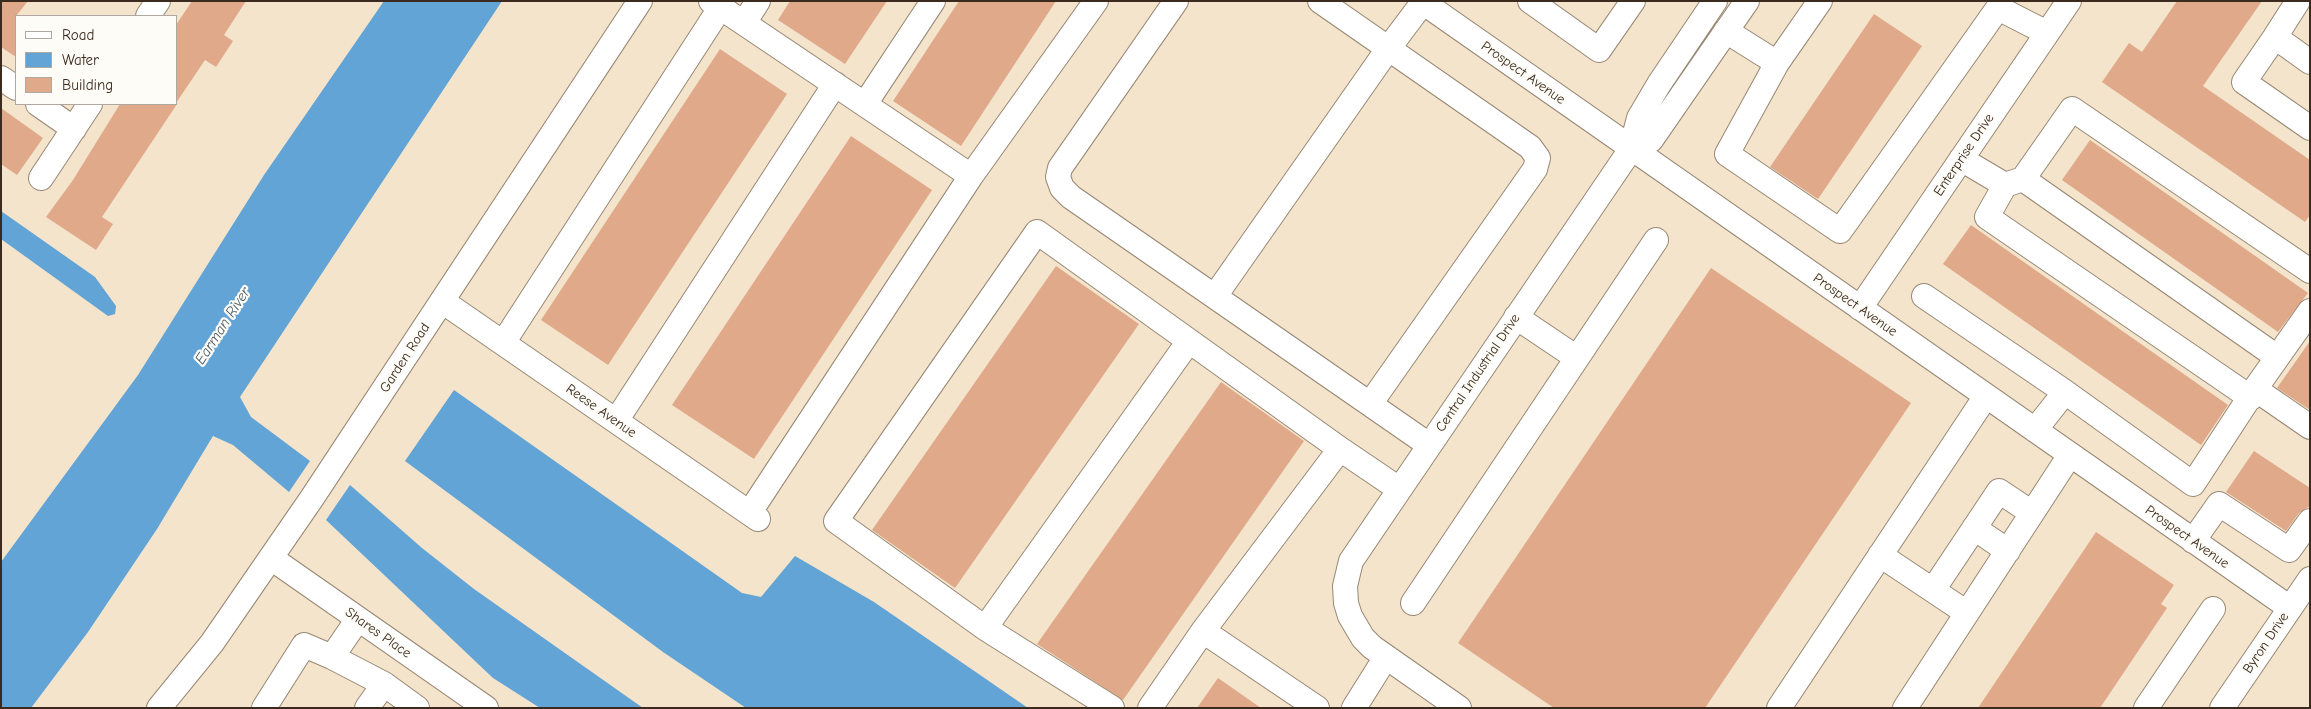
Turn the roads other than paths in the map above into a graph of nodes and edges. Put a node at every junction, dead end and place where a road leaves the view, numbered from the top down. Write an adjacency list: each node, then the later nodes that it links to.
1 (158, 1): 18 (street)
2 (640, 1): 43 (street, Garden Road)
3 (758, 1): 19 (street)
4 (933, 1): 29 (street)
5 (1096, 1): 36 (street)
6 (1176, 1): 41 (street)
7 (1320, 1): 23 (street)
8 (1530, 1): 9 (street)
9 (1633, 1)
10 (1715, 1): 34 (street, Central Industrial Drive)
11 (1820, 1): 25 (street)
12 (2069, 1): 21 (street, Enterprise Drive)
13 (2298, 1): 22 (street)
14 (1423, 2): 23 (street); 34 (street, Prospect Avenue)
15 (715, 4): 19 (street); 48 (street)
16 (1739, 4): 20 (street, Central Industrial Drive)
17 (2000, 4): 21 (street); 25 (street)
18 (149, 15)
19 (744, 23): 27 (street)
20 (1726, 32): 25 (street); 34 (street, Central Industrial Drive)
21 (2048, 33): 35 (street, Enterprise Drive)
22 (2275, 37): 24 (street); 32 (street)
23 (1388, 49): 41 (street); 54 (street)
24 (2310, 62)
25 (1777, 64)
26 (1, 78): 28 (street)
27 (836, 84): 29 (street); 55 (street)
28 (15, 87)
29 (865, 104): 36 (street)
30 (39, 105): 33 (street)
31 (89, 105): 33 (street)
32 (2310, 128)
33 (74, 129): 37 (street)
34 (1631, 149): 44 (street, Prospect Avenue); 46 (street, Central Industrial Drive)
35 (1961, 159): 38 (street); 44 (street, Enterprise Drive)
36 (972, 176): 55 (street, Reese Avenue)
37 (41, 178)
38 (2014, 182): 40 (street); 49 (street); 52 (street)
39 (1656, 240): 50 (street)
40 (2310, 271)
41 (1214, 296): 54 (street)
42 (1924, 296): 51 (street)
43 (442, 301): 48 (street, Reese Avenue); 68 (street, Garden Road)
44 (1860, 308): 53 (street, Prospect Avenue)
45 (2310, 312): 49 (street)
46 (1516, 317): 50 (street); 58 (street, Central Industrial Drive)
47 (1189, 341): 59 (street); 76 (street); 76 (street)
48 (503, 343): 55 (street, Reese Avenue)
49 (2277, 357): 52 (street)
50 (1577, 358): 71 (street)
51 (2065, 392): 52 (street); 57 (street)
52 (2253, 393): 56 (street)
53 (1986, 396): 57 (street, Prospect Avenue); 67 (street)
54 (1370, 404): 58 (street)
55 (616, 421)
56 (2310, 427)
57 (2035, 430): 60 (street, Prospect Avenue)
58 (1429, 445): 61 (street, Central Industrial Drive)
59 (1340, 449): 61 (street); 77 (street)
60 (2070, 456): 62 (street); 65 (street, Prospect Avenue)
61 (1399, 489): 79 (street, Central Industrial Drive)
62 (2032, 513): 64 (street); 66 (street)
63 (2310, 521): 65 (street)
64 (1974, 528): 66 (street); 70 (street)
65 (2193, 541): 72 (street, Prospect Avenue)
66 (2008, 551): 74 (street)
67 (1880, 555): 70 (street); 91 (street)
68 (271, 558): 75 (street, Shares Place); 81 (street, Garden Road)
69 (2310, 579): 72 (street, Byron Drive)
70 (1933, 590): 74 (street)
71 (1413, 603)
72 (2290, 608): 94 (street, Byron Drive)
73 (2213, 609): 93 (street)
74 (1967, 613): 92 (street)
75 (358, 618): 78 (street); 85 (street, Shares Place)
76 (985, 628): 86 (street)
77 (1202, 631): 87 (street); 88 (street)
78 (332, 657): 80 (street); 82 (street)
79 (1386, 657): 89 (street); 90 (street)
80 (384, 684): 83 (street); 84 (street)
81 (159, 708)
82 (264, 708)
83 (367, 708)
84 (417, 708)
85 (486, 708)
86 (1112, 708)
87 (1150, 708)
88 (1317, 708)
89 (1354, 708)
90 (1459, 708)
91 (1779, 708)
92 (1905, 708)
93 (2146, 708)
94 (2222, 708)

